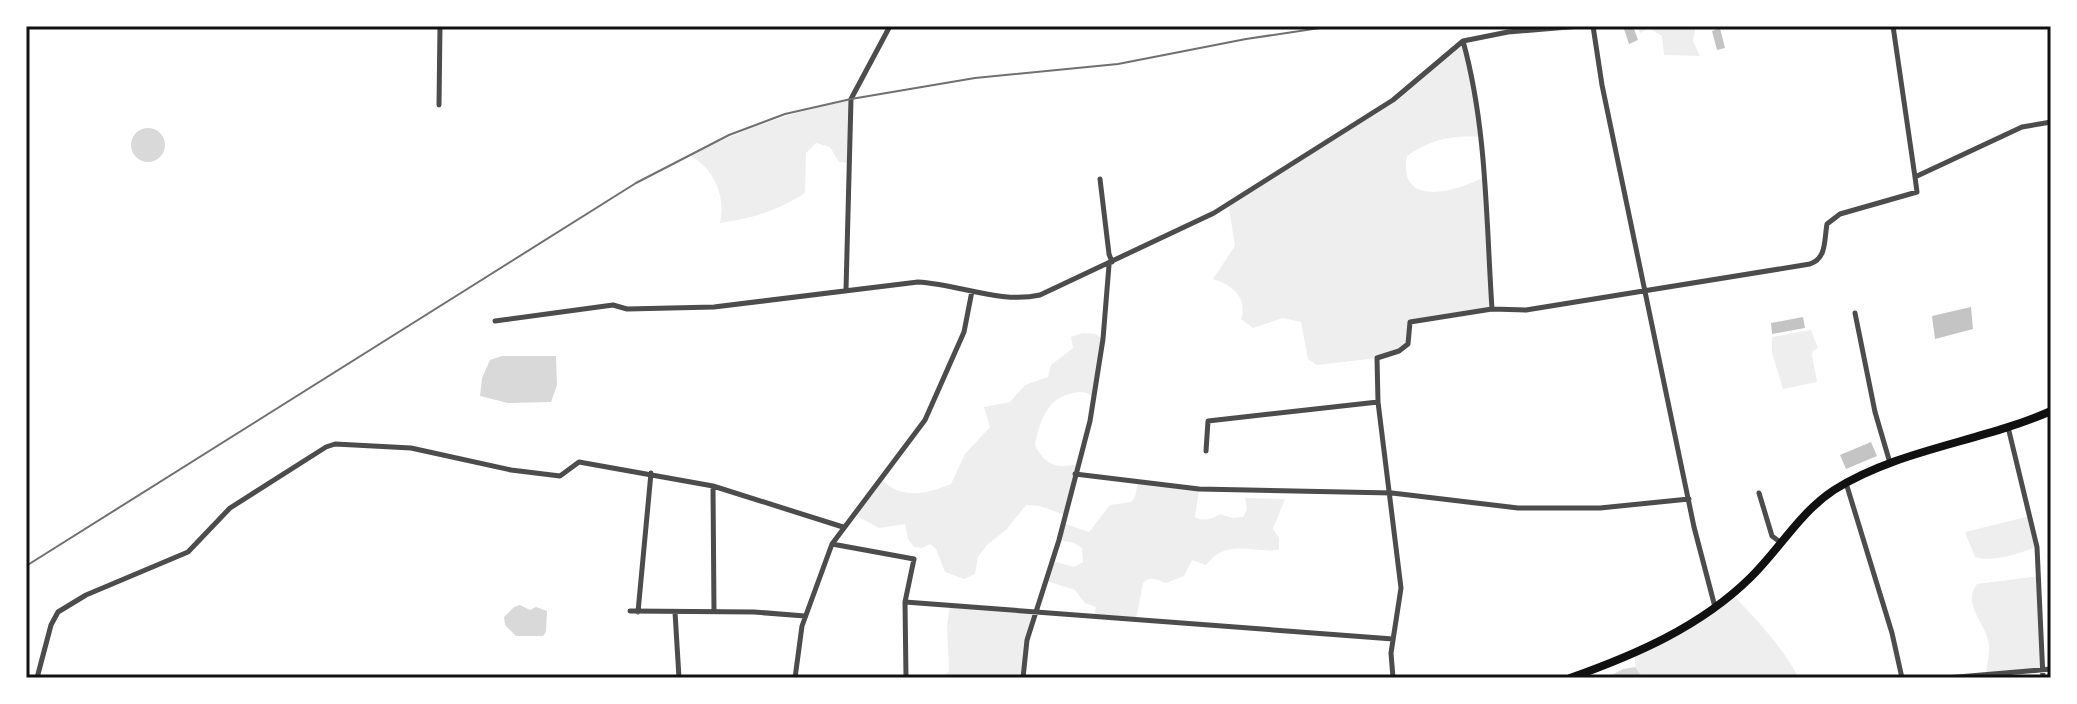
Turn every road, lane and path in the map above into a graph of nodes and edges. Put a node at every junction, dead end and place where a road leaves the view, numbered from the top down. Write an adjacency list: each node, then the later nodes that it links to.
1 (440, 26): 7 (street)
2 (890, 26): 12 (street)
3 (1580, 26): 6 (street)
4 (1593, 26): 14 (street)
5 (1893, 26): 9 (street)
6 (1463, 41): 11 (street); 15 (street)
7 (439, 105)
8 (2051, 122): 9 (street)
9 (1915, 177): 14 (street)
10 (1100, 179): 11 (street)
11 (1111, 263): 13 (street); 24 (street)
12 (846, 290): 13 (street); 17 (street)
13 (972, 291): 30 (street)
14 (1646, 292): 15 (street); 29 (street)
15 (1492, 309): 18 (street)
16 (1855, 313): 22 (street)
17 (495, 321)
18 (1378, 402): 21 (street); 27 (street)
19 (2051, 411): 20 (highway)
20 (2007, 426): 22 (highway); 40 (street)
21 (1206, 451)
22 (1890, 463): 25 (highway)
23 (651, 473): 26 (street); 35 (street); 43 (street)
24 (1075, 474): 27 (street); 37 (street)
25 (1846, 483): 31 (highway); 50 (street)
26 (713, 486): 30 (street); 36 (street)
27 (1388, 493): 29 (street); 39 (street)
28 (1759, 493): 31 (street)
29 (1689, 499): 34 (street)
30 (843, 527): 32 (street)
31 (1780, 542): 34 (highway)
32 (832, 544): 33 (street); 38 (street)
33 (905, 602): 37 (street); 46 (street)
34 (1715, 608): 42 (highway)
35 (675, 612): 36 (street); 44 (street)
36 (714, 612): 38 (street)
37 (1036, 613): 39 (street); 47 (street)
38 (806, 616): 45 (street)
39 (1393, 639): 48 (street)
40 (2043, 669): 41 (street); 51 (street); 52 (street)
41 (2051, 669)
42 (1588, 675): 49 (highway)
43 (37, 678)
44 (679, 678)
45 (795, 678)
46 (906, 678)
47 (1023, 678)
48 (1393, 678)
49 (1570, 678)
50 (1902, 678)
51 (1946, 678)
52 (2043, 678)

